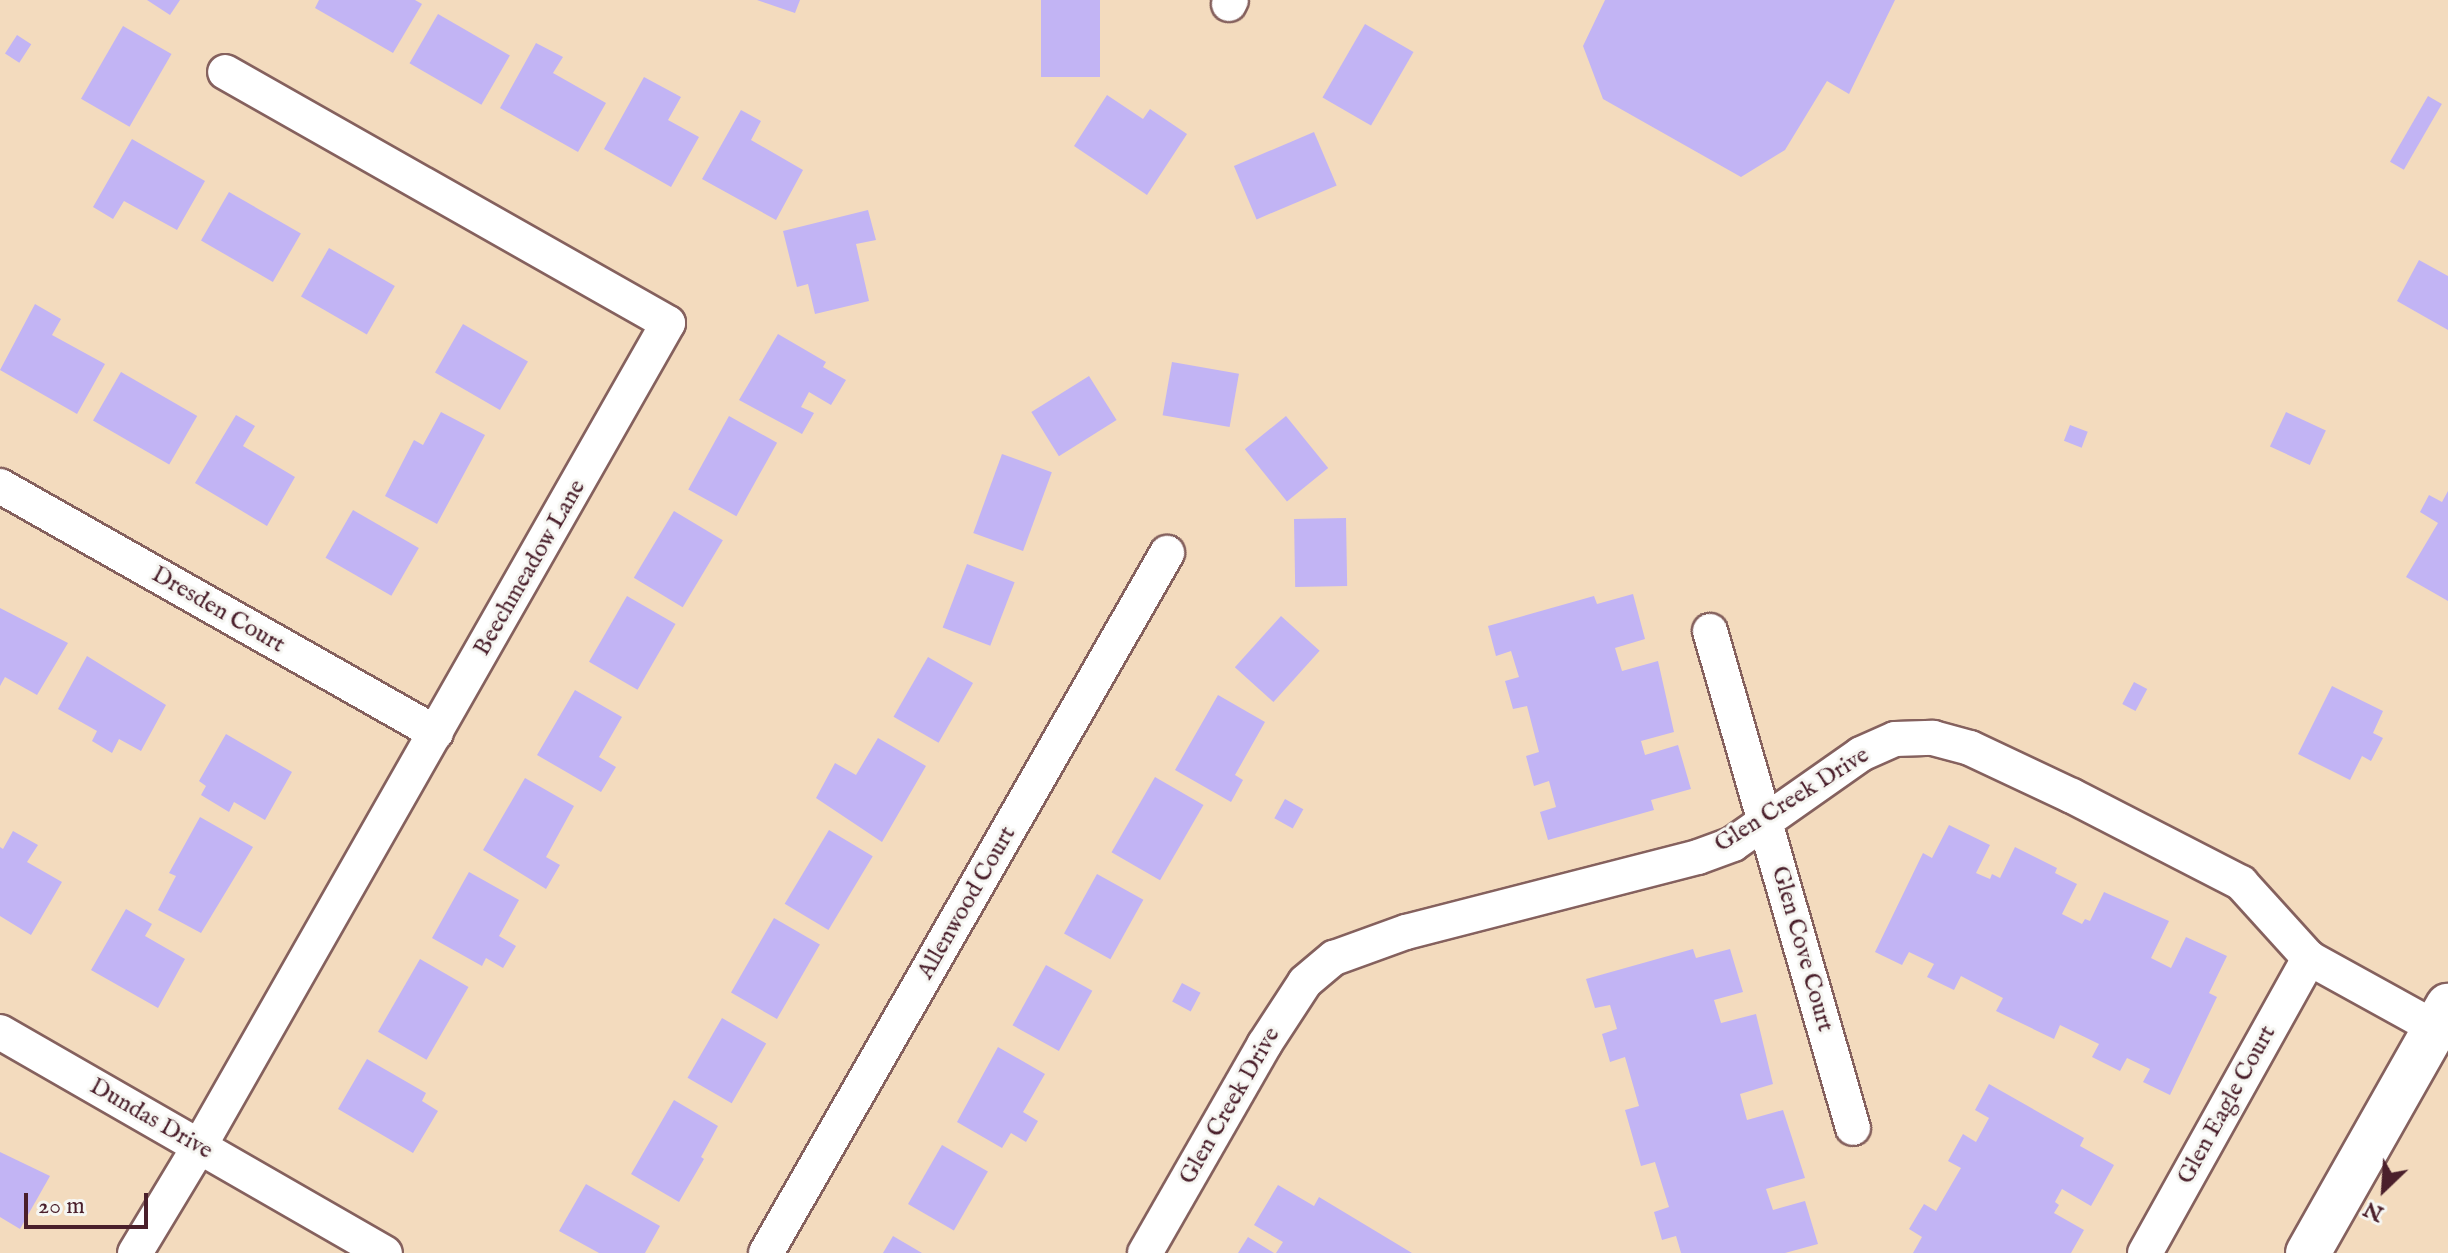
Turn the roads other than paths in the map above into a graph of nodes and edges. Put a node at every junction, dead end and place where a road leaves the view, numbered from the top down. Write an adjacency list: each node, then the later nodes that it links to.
1 (225, 72): 5 (street, Beechmeadow Lane)
2 (0, 486): 5 (street, Dresden Court)
3 (1167, 553): 14 (street, Allenwood Court)
4 (1710, 631): 6 (street, Glen Cove Court)
5 (436, 733): 11 (street, Beechmeadow Lane)
6 (1765, 822): 7 (street, Glen Creek Drive); 10 (street, Glen Cove Court); 15 (street, Glen Creek Drive)
7 (2309, 958): 8 (street, Glen Creek Drive); 16 (street, Glen Eagle Court)
8 (2442, 1017): 17 (street)
9 (0, 1032): 11 (street, Dundas Drive)
10 (1853, 1128)
11 (199, 1147): 12 (street, Beechmeadow Lane); 13 (street, Dundas Drive)
12 (135, 1253)
13 (385, 1253)
14 (766, 1253)
15 (1145, 1253)
16 (2145, 1253)
17 (2308, 1253)

